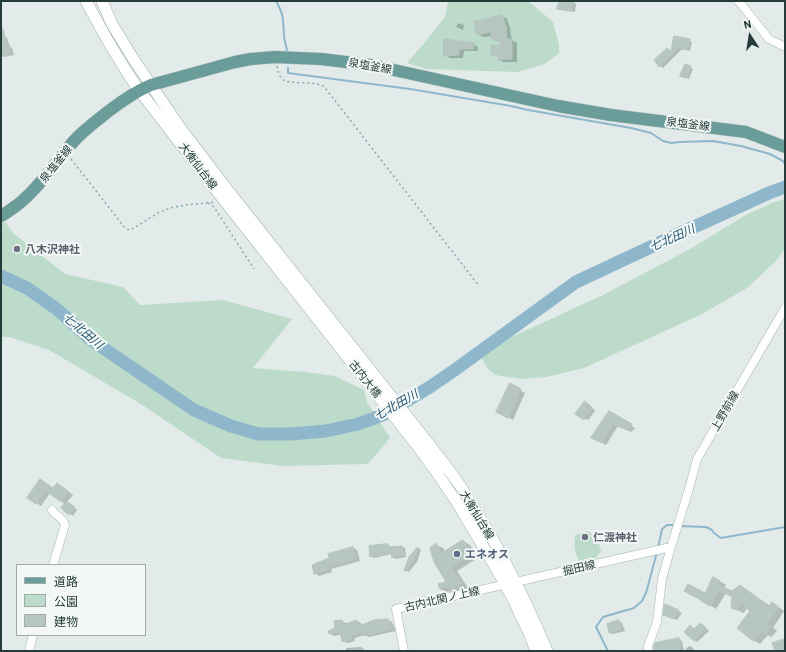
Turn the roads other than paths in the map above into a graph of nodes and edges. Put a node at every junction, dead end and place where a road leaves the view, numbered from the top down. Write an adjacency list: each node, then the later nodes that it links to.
1 (86, 1): 6 (main road, 大衡仙台線)
2 (102, 1): 5 (main road, 大衡仙台線)
3 (738, 1): 4 (street)
4 (785, 47)
5 (151, 85): 6 (main road, 泉塩釜線); 7 (main road, 泉塩釜線); 10 (main road, 大衡仙台線)
6 (139, 90): 8 (main road, 泉塩釜線); 10 (main road, 大衡仙台線)
7 (785, 146)
8 (1, 216)
9 (785, 308): 13 (street, 上野前線)
10 (327, 322): 11 (main road, 古内大橋)
11 (413, 432): 15 (main road, 大衡仙台線)
12 (52, 510): 14 (street)
13 (667, 548): 15 (street, 掘田線); 21 (street)
14 (53, 564)
15 (510, 583): 18 (street, 古内北関ノ上線); 19 (main road, 大衡仙台線); 20 (main road, 大衡仙台線)
16 (33, 636): 17 (street)
17 (29, 651)
18 (404, 651)
19 (536, 651)
20 (547, 651)
21 (648, 651)

